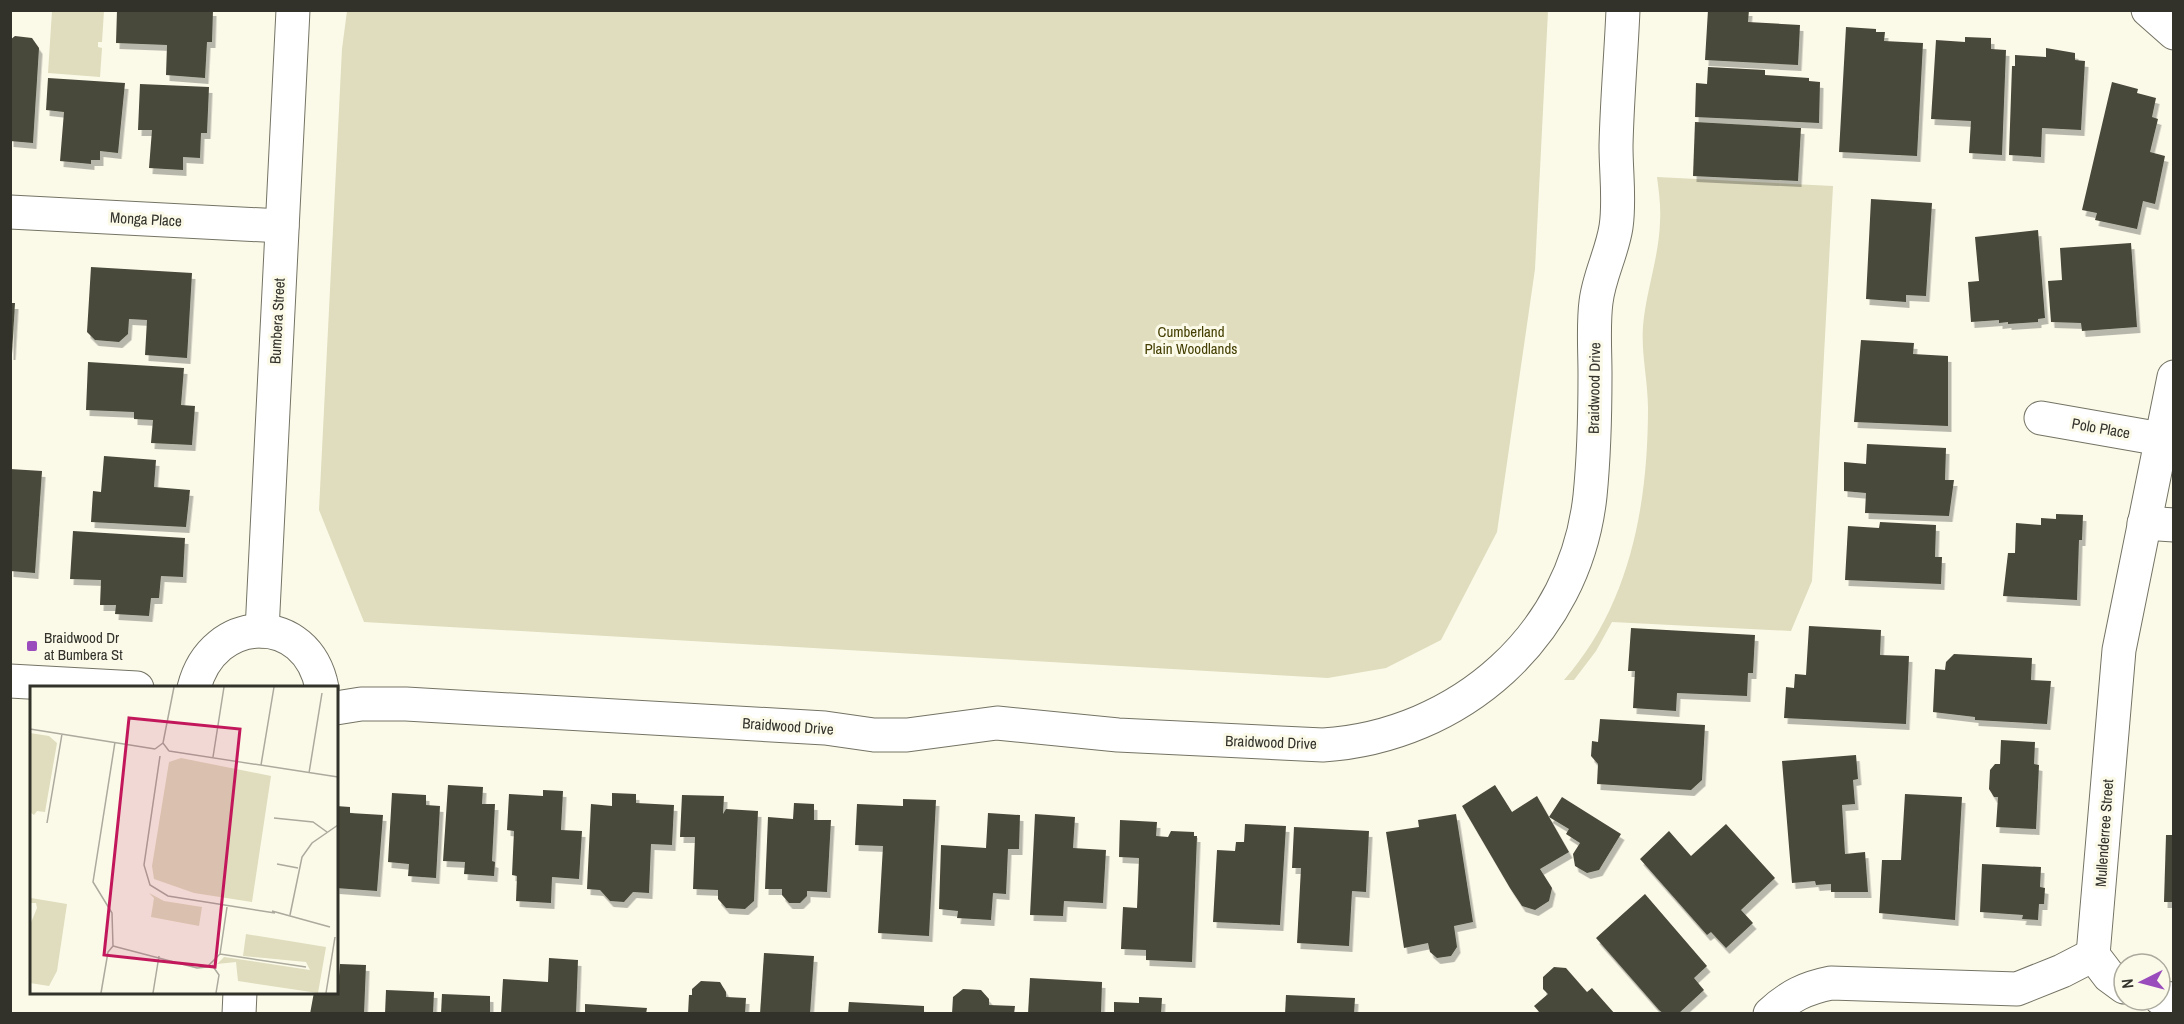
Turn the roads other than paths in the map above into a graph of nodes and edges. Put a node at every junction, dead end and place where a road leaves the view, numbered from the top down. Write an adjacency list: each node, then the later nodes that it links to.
1 (293, 10): 6 (street, Bumbera Street)
2 (1623, 10): 16 (street, Braidwood Drive)
3 (2148, 10): 4 (street)
4 (2174, 33)
5 (10, 212): 6 (street, Monga Place)
6 (282, 226): 11 (street, Bumbera Street)
7 (2174, 376): 9 (street, Mullenderree Street)
8 (2041, 418): 9 (street, Polo Place)
9 (2161, 439): 10 (street, Mullenderree Street)
10 (2159, 524): 17 (street, Mullenderree Street)
11 (261, 631): 14 (street); 15 (street)
12 (10, 681): 13 (street)
13 (101, 686)
14 (194, 686)
15 (322, 686)
16 (338, 708)
17 (2093, 955): 18 (street); 21 (street)
18 (2112, 978)
19 (240, 994): 20 (street)
20 (239, 1014)
21 (1770, 1014)

